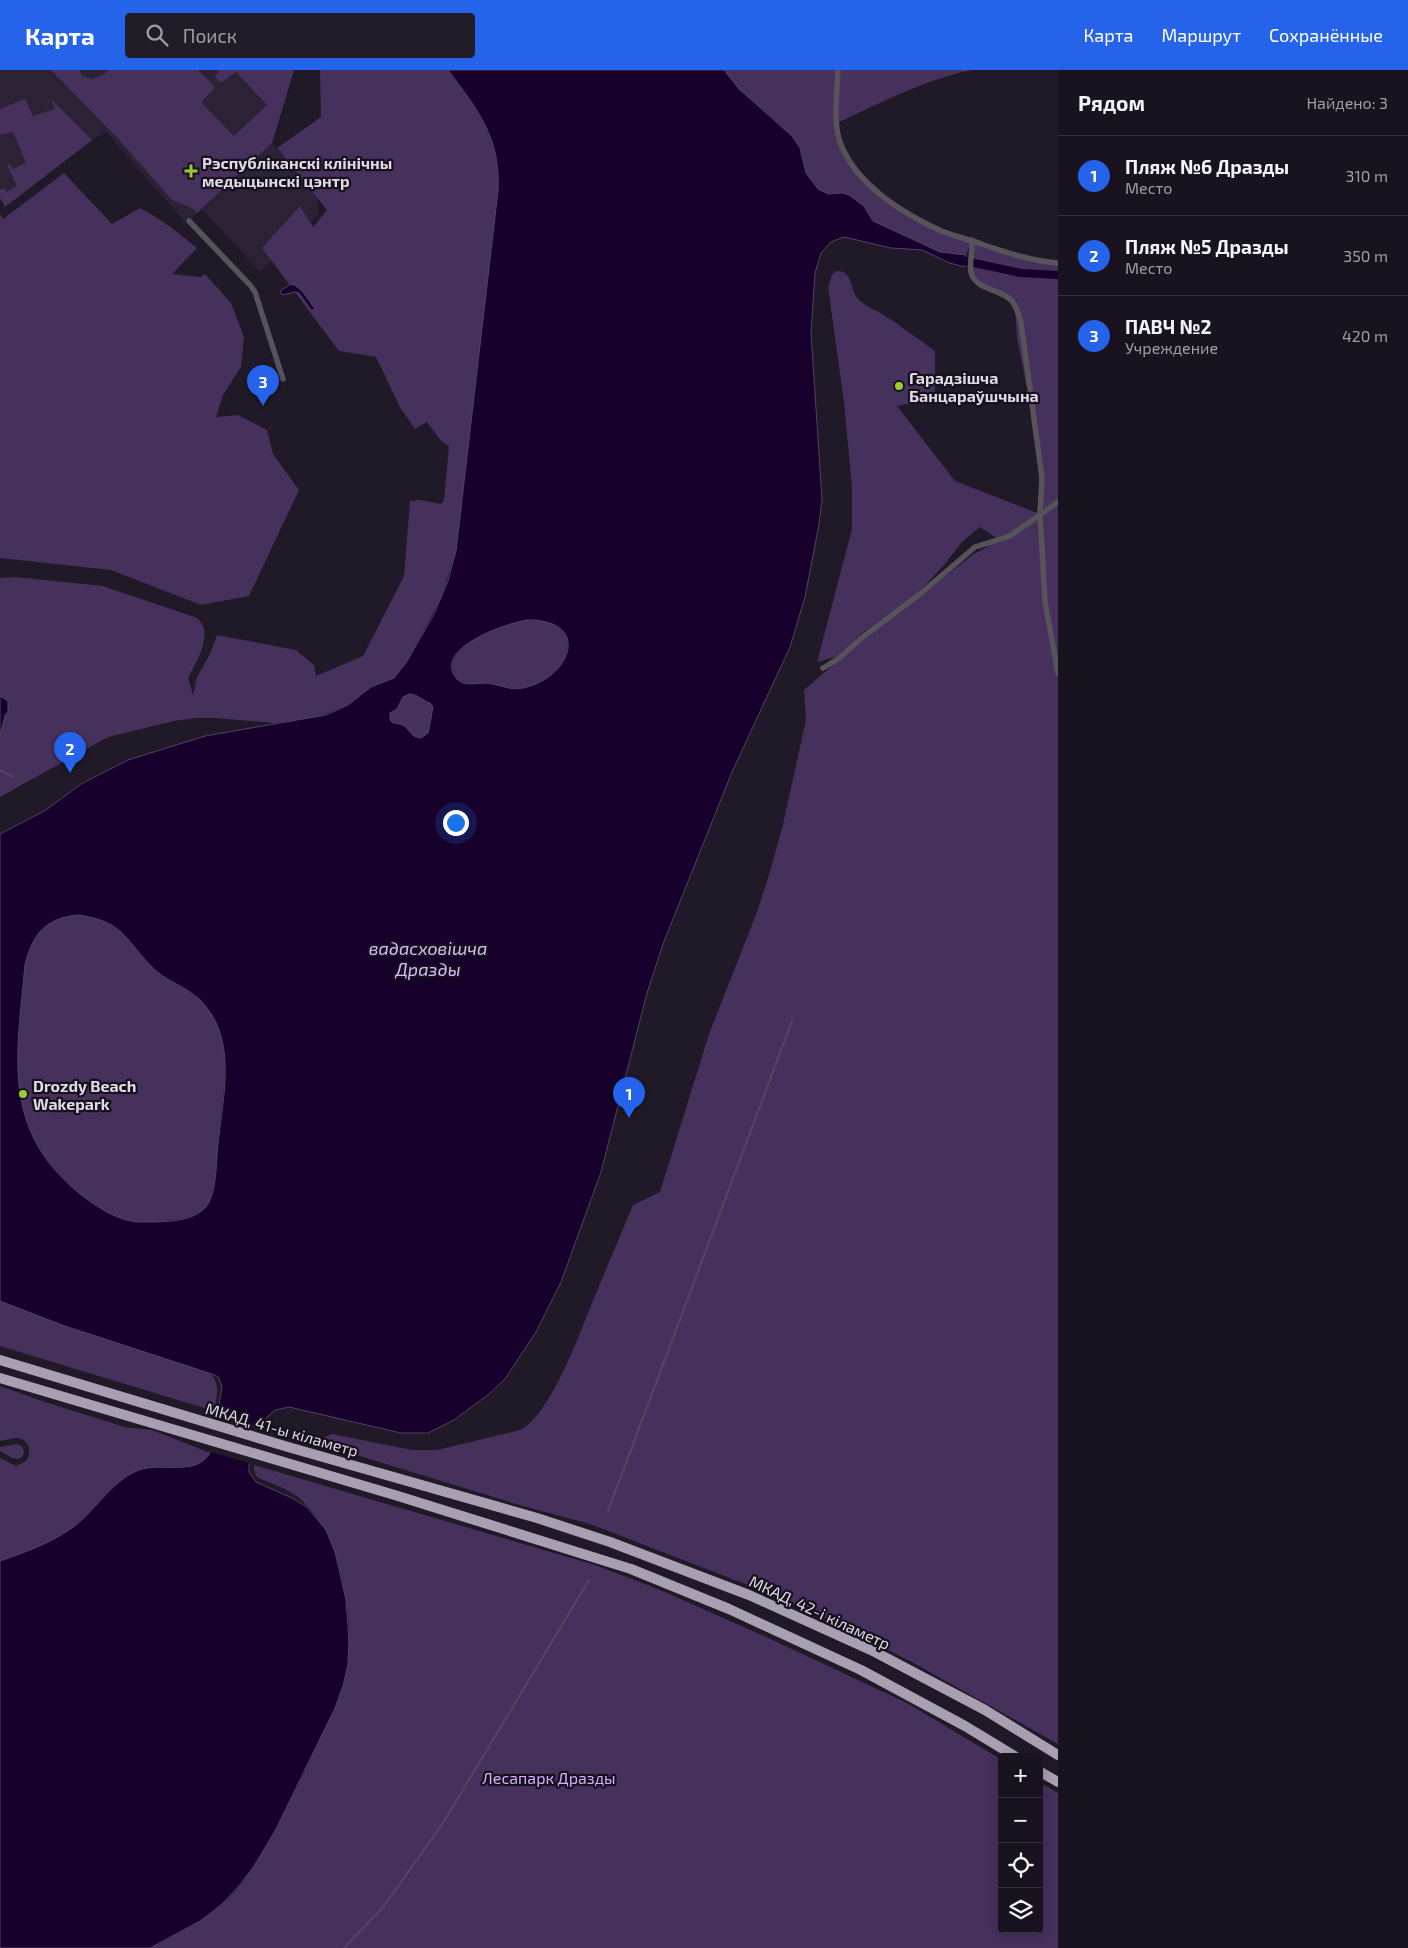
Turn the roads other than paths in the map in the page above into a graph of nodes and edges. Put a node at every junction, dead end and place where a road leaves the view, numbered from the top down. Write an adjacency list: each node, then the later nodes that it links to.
1 (838, 70): 3 (street)
2 (189, 221): 5 (street)
3 (972, 244): 4 (street); 7 (street)
4 (1058, 263)
5 (283, 379)
6 (1058, 502): 7 (street)
7 (1040, 514): 8 (street); 9 (street)
8 (823, 668)
9 (1058, 674)
10 (0, 1360): 12 (highway, МКАД, 41-ы кіламетр)
11 (0, 1378): 13 (highway, МКАД, 41-ы кіламетр)
12 (555, 1524): 14 (highway, МКАД, 42-і кіламетр)
13 (1009, 1753)
14 (1058, 1755)
15 (1043, 1773): 16 (highway)
16 (1058, 1782)

